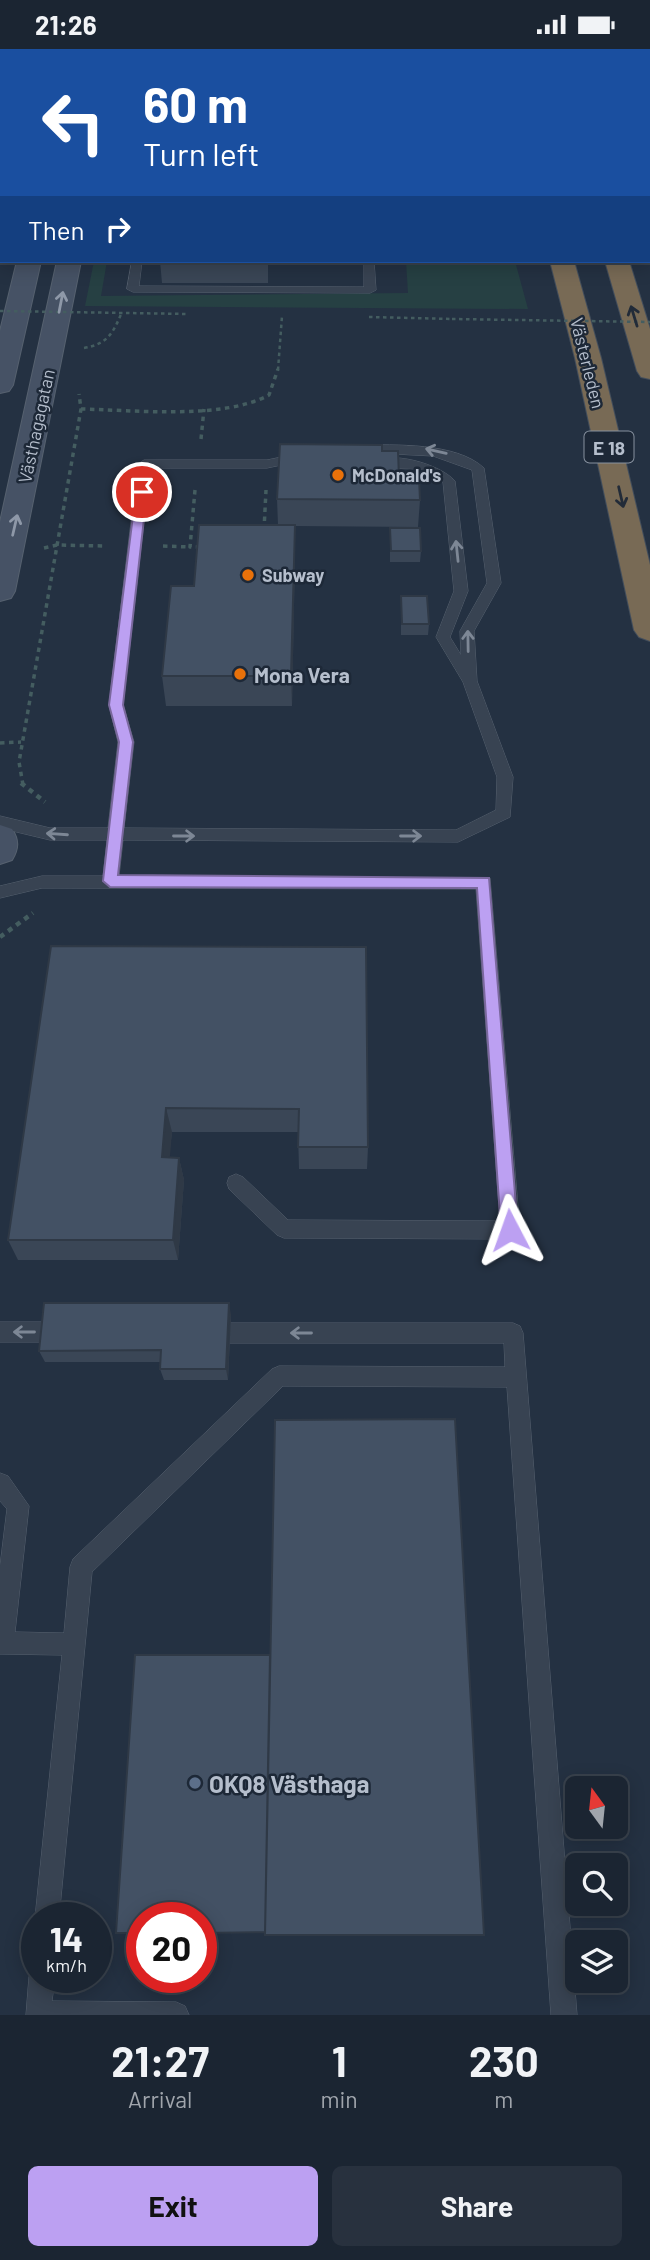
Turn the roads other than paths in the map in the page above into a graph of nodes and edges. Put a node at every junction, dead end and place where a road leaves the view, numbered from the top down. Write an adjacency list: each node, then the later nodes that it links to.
1 (29, 263): 8 (main road)
2 (69, 263): 12 (main road, Västhagagatan, one-way to 2)
3 (137, 263): 4 (lane)
4 (369, 263)
5 (563, 263): 13 (highway, Västerleden / E 18, one-way to 13)
6 (618, 263): 7 (highway, one-way to 6)
7 (650, 371)
8 (0, 385)
9 (341, 449): 14 (lane, one-way to 9)
10 (312, 459): 16 (lane)
11 (359, 465): 14 (lane, one-way to 11)
12 (0, 591)
13 (650, 630)
14 (470, 681): 16 (lane, one-way to 14)
15 (0, 822): 16 (lane, one-way to 15)
16 (116, 835): 19 (lane)
17 (0, 838): 18 (main road)
18 (0, 851)
19 (110, 881): 20 (lane); 21 (lane)
20 (0, 892)
21 (236, 1183)
22 (0, 1332): 23 (lane, one-way to 22)
23 (49, 1332)
24 (230, 1333): 25 (lane, one-way to 24)
25 (516, 1377): 28 (lane); 32 (lane)
26 (0, 1484): 27 (lane)
27 (1, 1643): 28 (lane)
28 (74, 1644): 29 (lane)
29 (49, 1902)
30 (40, 1993): 31 (lane)
31 (176, 2015)
32 (564, 2015)

